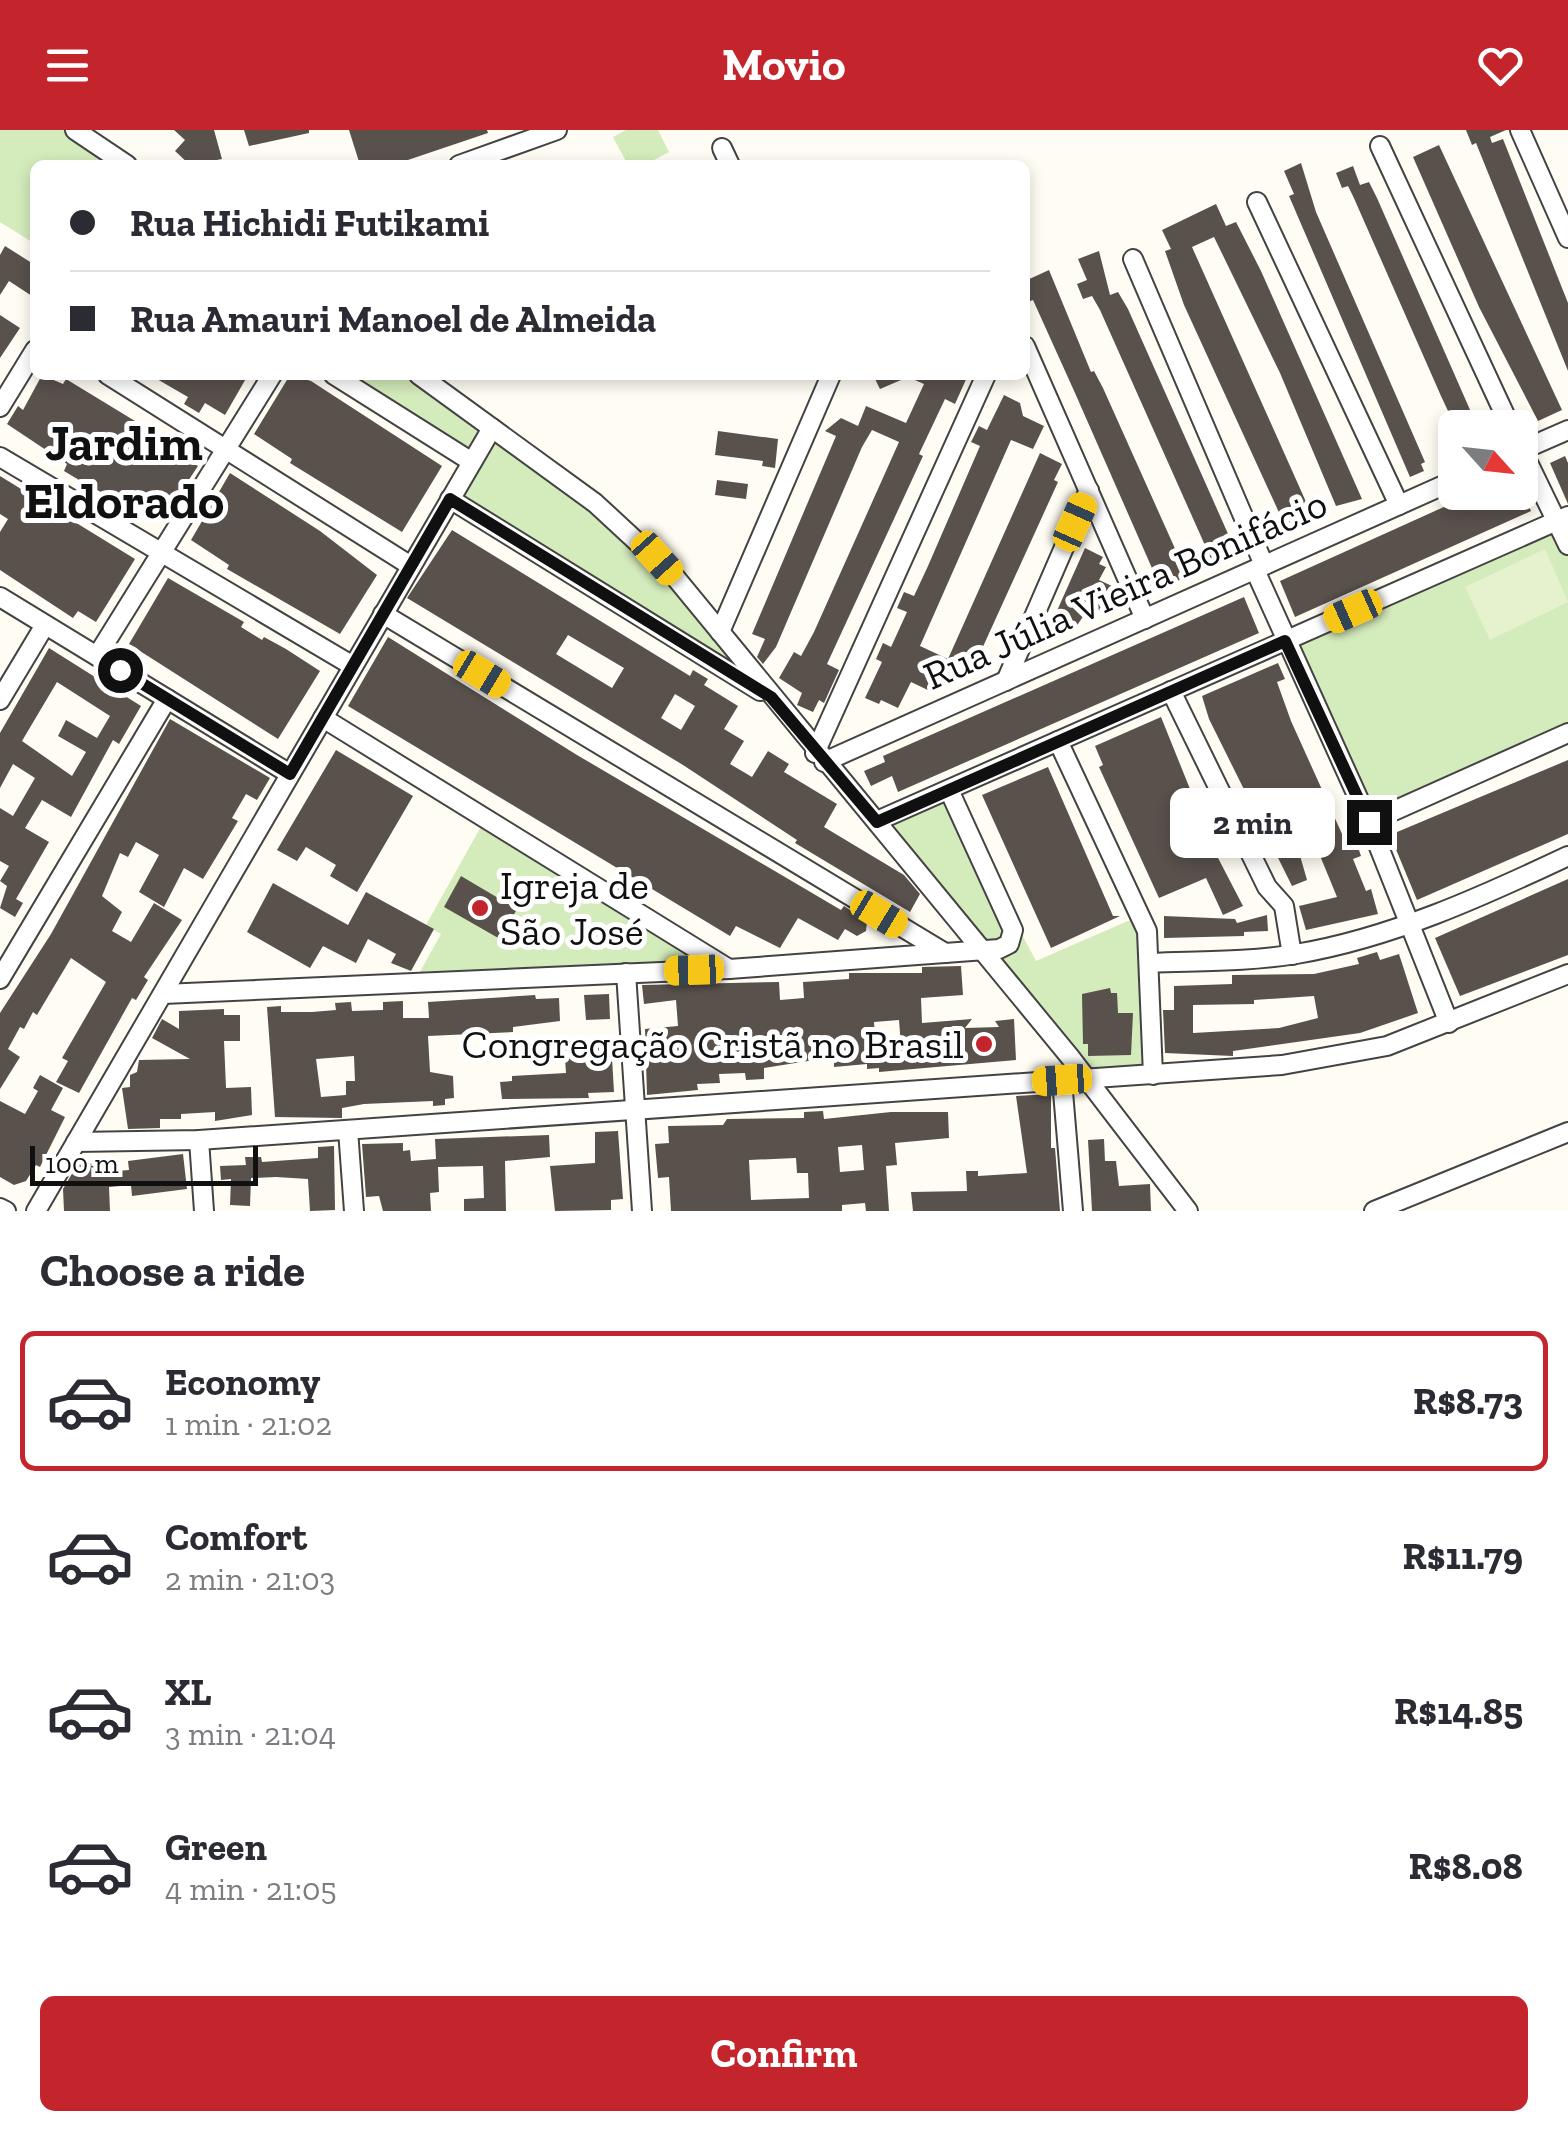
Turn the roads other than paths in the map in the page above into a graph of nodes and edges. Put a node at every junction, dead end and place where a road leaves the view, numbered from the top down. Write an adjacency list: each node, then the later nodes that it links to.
1 (557, 130): 7 (street)
2 (1520, 130): 10 (street)
3 (83, 131): 6 (street)
4 (1380, 146): 21 (street)
5 (722, 148): 8 (street)
6 (121, 160)
7 (473, 160)
8 (728, 160)
9 (1257, 202): 32 (street)
10 (1568, 238)
11 (1133, 259): 37 (street)
12 (1030, 357): 30 (street)
13 (30, 358): 20 (street)
14 (116, 380): 25 (street)
15 (269, 380): 25 (street)
16 (342, 380): 27 (street)
17 (426, 380): 22 (street)
18 (830, 380): 42 (street)
19 (984, 380): 54 (street)
20 (0, 407)
21 (1504, 410)
22 (492, 428): 27 (street); 42 (street)
23 (1568, 430): 24 (street)
24 (1538, 442)
25 (224, 450): 35 (street); 36 (street)
26 (0, 457): 35 (street)
27 (472, 462): 31 (street)
28 (1538, 478): 33 (street)
29 (1438, 488): 32 (street, Rua Júlia Vieira Bonifácio)
30 (1089, 490): 40 (street); 46 (street)
31 (450, 499): 36 (street); 48 (street)
32 (1399, 505): 37 (street, Rua Júlia Vieira Bonifácio)
33 (1562, 519): 34 (street); 43 (street)
34 (1568, 545)
35 (161, 552): 44 (street); 45 (street)
36 (411, 566): 39 (street)
37 (1260, 568): 40 (street, Rua Júlia Vieira Bonifácio); 43 (street)
38 (0, 598): 41 (street)
39 (383, 614): 45 (street); 62 (street)
40 (1145, 618): 46 (street, Rua Júlia Vieira Bonifácio)
41 (46, 625): 44 (street); 50 (street)
42 (720, 632): 48 (street)
43 (1285, 641): 47 (street); 58 (street)
44 (96, 656): 49 (street)
45 (353, 666): 51 (street)
46 (1006, 681): 54 (street, Rua Júlia Vieira Bonifácio)
47 (1171, 692): 53 (street); 63 (street)
48 (771, 697): 54 (street)
49 (167, 699): 55 (street); 68 (street)
50 (0, 700)
51 (322, 718): 55 (street); 65 (street)
52 (1568, 733): 58 (street)
53 (1058, 741): 56 (street); 64 (street)
54 (820, 758): 57 (street)
55 (290, 774): 69 (street)
56 (948, 790): 57 (street); 61 (street)
57 (877, 822): 61 (street)
58 (1369, 822): 60 (street)
59 (1568, 856): 60 (street)
60 (1407, 924): 63 (street); 70 (street)
61 (980, 951): 62 (street); 72 (street)
62 (945, 954): 65 (street)
63 (1292, 955): 64 (street)
64 (1151, 963): 71 (street)
65 (729, 969): 66 (street)
66 (626, 974): 69 (street); 74 (street)
67 (1568, 974): 70 (street)
68 (0, 978)
69 (163, 994): 78 (street)
70 (1449, 1022): 71 (street)
71 (1154, 1075): 72 (street)
72 (1086, 1078): 73 (street); 84 (street)
73 (1062, 1080): 74 (street); 83 (street)
74 (635, 1110): 75 (street); 82 (street)
75 (348, 1130): 77 (street); 81 (street)
76 (1568, 1132): 85 (street)
77 (199, 1140): 78 (street); 80 (street)
78 (76, 1142): 79 (street)
79 (36, 1211)
80 (204, 1211)
81 (354, 1211)
82 (642, 1211)
83 (1074, 1211)
84 (1188, 1211)
85 (1374, 1211)

